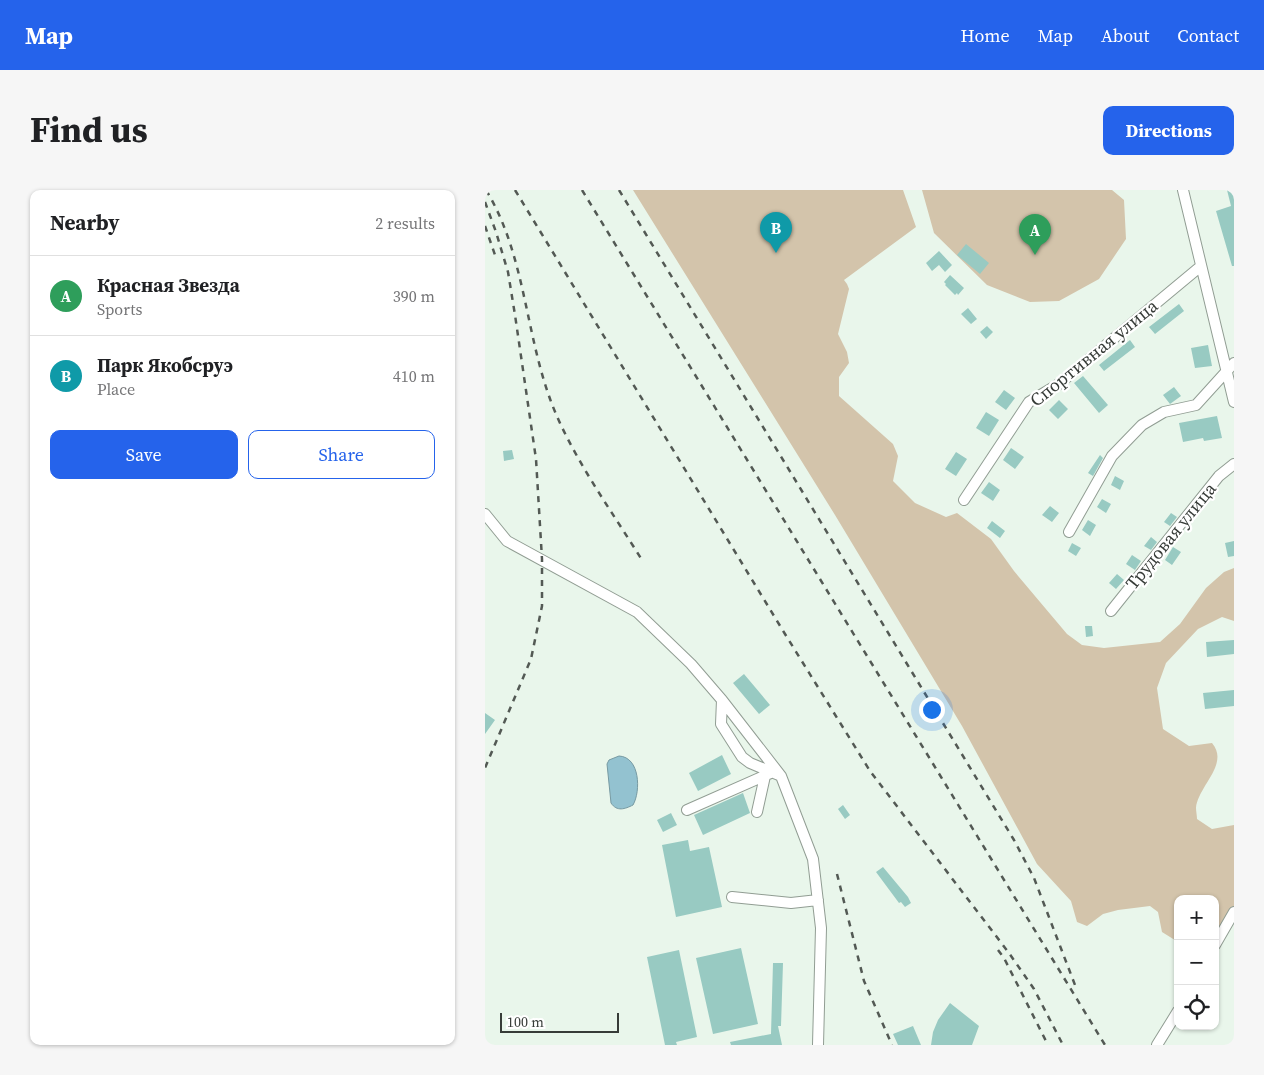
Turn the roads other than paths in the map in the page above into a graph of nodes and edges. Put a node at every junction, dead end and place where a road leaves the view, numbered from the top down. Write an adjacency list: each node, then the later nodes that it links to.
1 (1183, 190): 2 (street)
2 (1201, 266): 4 (street); 7 (street, Спортивная улица)
3 (1234, 363): 4 (street)
4 (1227, 372): 5 (street); 9 (street)
5 (1234, 402)
6 (1234, 464): 10 (street, Трудовая улица)
7 (964, 500)
8 (485, 514): 11 (street)
9 (1069, 532)
10 (1111, 611)
11 (722, 700): 12 (street); 12 (street)
12 (773, 775): 13 (street); 14 (street); 16 (street)
13 (687, 810)
14 (757, 812)
15 (732, 897): 16 (street)
16 (818, 900): 20 (street)
17 (1234, 912): 18 (street)
18 (1218, 940)
19 (1174, 1017): 21 (street)
20 (818, 1045)
21 (1157, 1045)

